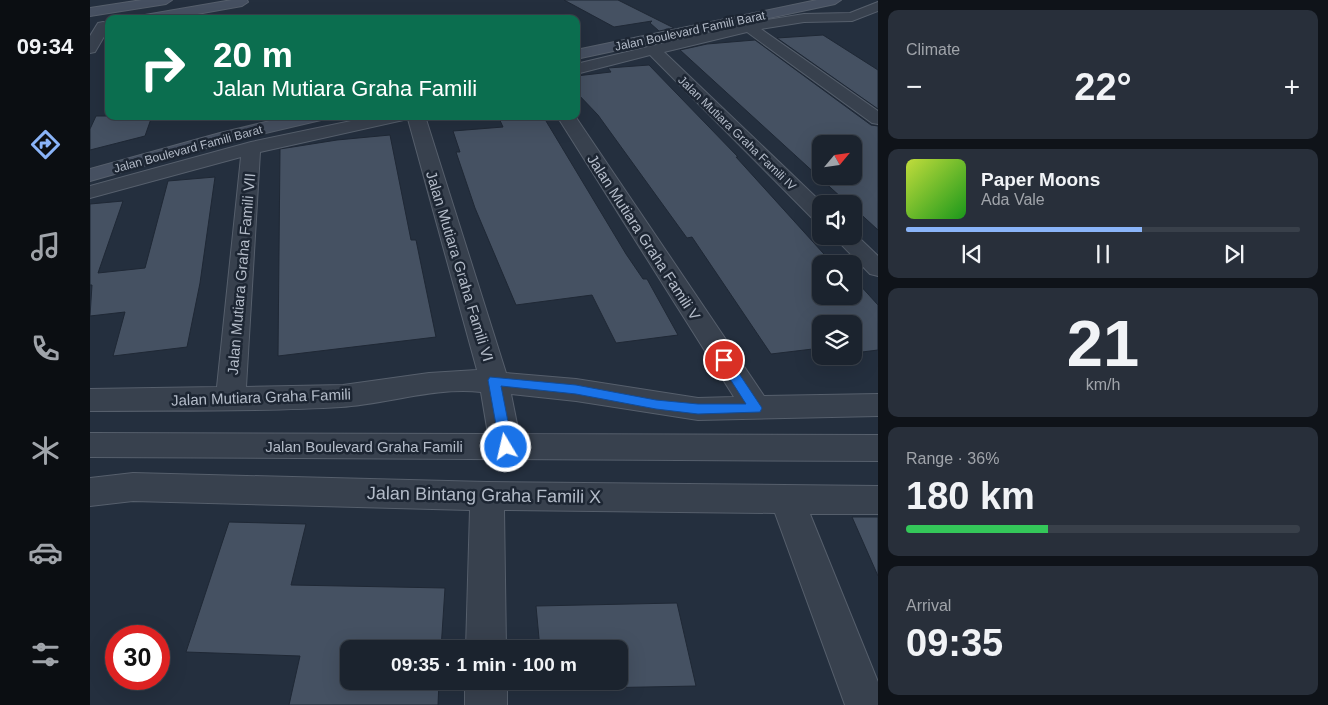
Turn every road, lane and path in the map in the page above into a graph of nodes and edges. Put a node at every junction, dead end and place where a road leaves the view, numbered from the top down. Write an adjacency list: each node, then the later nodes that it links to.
1 (166, 0): 6 (street)
2 (834, 0): 14 (street, Jalan Boulevard Famili Barat)
3 (231, 1): 4 (street); 7 (street)
4 (257, 1)
5 (878, 6): 8 (street)
6 (90, 12)
7 (164, 15)
8 (852, 17): 10 (street); 11 (street)
9 (101, 26): 12 (street)
10 (869, 26)
11 (749, 28): 13 (street); 16 (street)
12 (90, 50)
13 (654, 51): 15 (street); 24 (street, Jalan Mutiara Graha Famili IV)
14 (580, 54)
15 (580, 68)
16 (878, 119)
17 (299, 120): 22 (street, Jalan Boulevard Famili Barat)
18 (382, 120): 21 (street)
19 (417, 120): 27 (street, Jalan Mutiara Graha Famili VI)
20 (569, 120): 31 (street, Jalan Mutiara Graha Famili V)
21 (251, 148): 23 (street); 28 (street, Jalan Mutiara Graha Famili VII)
22 (90, 175)
23 (90, 192)
24 (812, 205)
25 (853, 245): 26 (street)
26 (878, 269)
27 (494, 380): 28 (street, Jalan Mutiara Graha Famili); 31 (street, Jalan Mutiara Graha Famili); 33 (street, Jalan Mutiara Graha Famili VI)
28 (230, 399): 29 (street, Jalan Mutiara Graha Famili)
29 (90, 400)
30 (878, 405): 31 (street, Jalan Mutiara Graha Famili)
31 (756, 408)
32 (90, 445): 33 (street, Jalan Boulevard Graha Famili)
33 (506, 447): 34 (street, Jalan Boulevard Graha Famili)
34 (878, 448)
35 (90, 492): 36 (street, Jalan Bintang Graha Famili X)
36 (487, 496): 37 (street, Jalan Bintang Graha Famili X); 39 (street)
37 (787, 499): 38 (street, Jalan Bintang Graha Famili X); 42 (street)
38 (878, 500)
39 (486, 640)
40 (486, 690): 41 (street)
41 (486, 705)
42 (866, 705)

